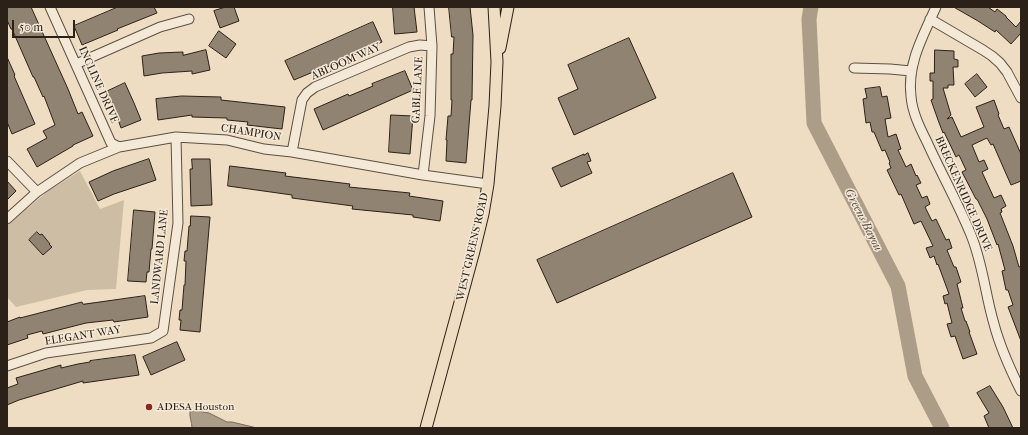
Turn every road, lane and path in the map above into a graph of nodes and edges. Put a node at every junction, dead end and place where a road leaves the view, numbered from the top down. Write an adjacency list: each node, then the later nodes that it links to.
1 (50, 7): 10 (street, INCLINE DRIVE)
2 (429, 7): 8 (street, GABLE LANE)
3 (494, 7): 9 (main road, WEST GREENS ROAD)
4 (508, 7): 9 (main road, WEST GREENS ROAD)
5 (936, 7): 7 (street, BRECKENRIDGE DRIVE)
6 (189, 19): 10 (street)
7 (930, 19): 12 (street, BRECKENRIDGE DRIVE); 13 (street)
8 (432, 46): 16 (street, ABLOOM WAY); 18 (street, GABLE LANE)
9 (496, 62): 19 (main road, WEST GREENS ROAD)
10 (76, 64): 15 (street, INCLINE DRIVE)
11 (854, 68): 12 (street)
12 (911, 71): 24 (street, BRECKENRIDGE DRIVE)
13 (1021, 98)
14 (176, 137): 15 (street, CHAMPION); 16 (street, CHAMPION); 22 (street, LANDWARD LANE)
15 (119, 147): 20 (street, CHAMPION)
16 (292, 152): 18 (street, CHAMPION)
17 (7, 161): 20 (street)
18 (423, 175): 19 (street, CHAMPION)
19 (488, 184): 25 (main road, WEST GREENS ROAD)
20 (37, 192): 21 (street, CHAMPION)
21 (7, 219)
22 (163, 331): 23 (street, ELEGANT WAY)
23 (7, 366)
24 (1021, 391)
25 (426, 428)

